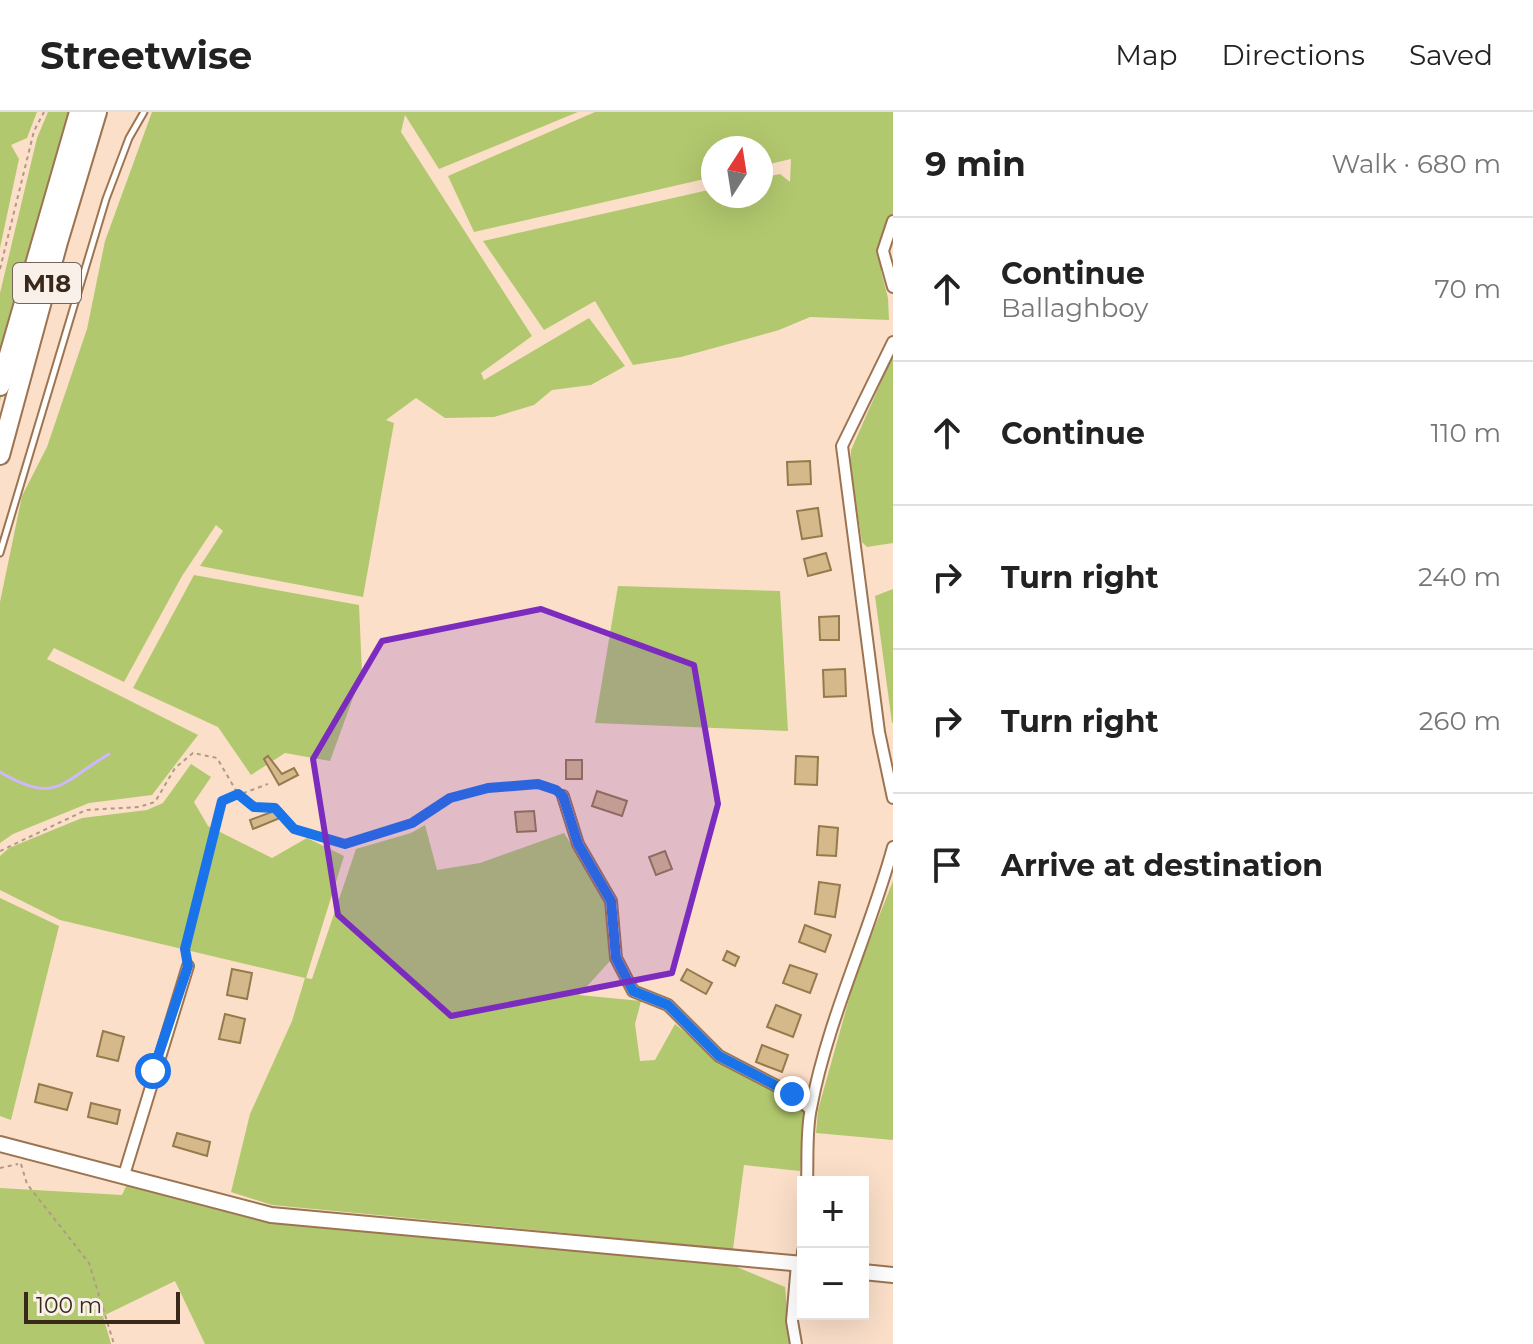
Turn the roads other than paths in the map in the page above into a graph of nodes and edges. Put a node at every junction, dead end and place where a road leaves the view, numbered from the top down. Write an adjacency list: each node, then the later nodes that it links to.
1 (79, 112): 7 (highway, M18)
2 (97, 112): 8 (highway, M18)
3 (144, 112): 9 (lane)
4 (893, 221): 5 (street)
5 (893, 287)
6 (893, 342): 11 (street)
7 (0, 386)
8 (0, 455)
9 (0, 553)
10 (563, 796): 14 (street)
11 (893, 798)
12 (893, 847): 14 (street)
13 (188, 966): 16 (street)
14 (810, 1109): 17 (street)
15 (0, 1144): 16 (main road)
16 (124, 1175): 18 (main road)
17 (807, 1176)
18 (797, 1261)
19 (869, 1273): 20 (main road)
20 (893, 1275)
21 (797, 1288): 22 (street)
22 (796, 1344)

